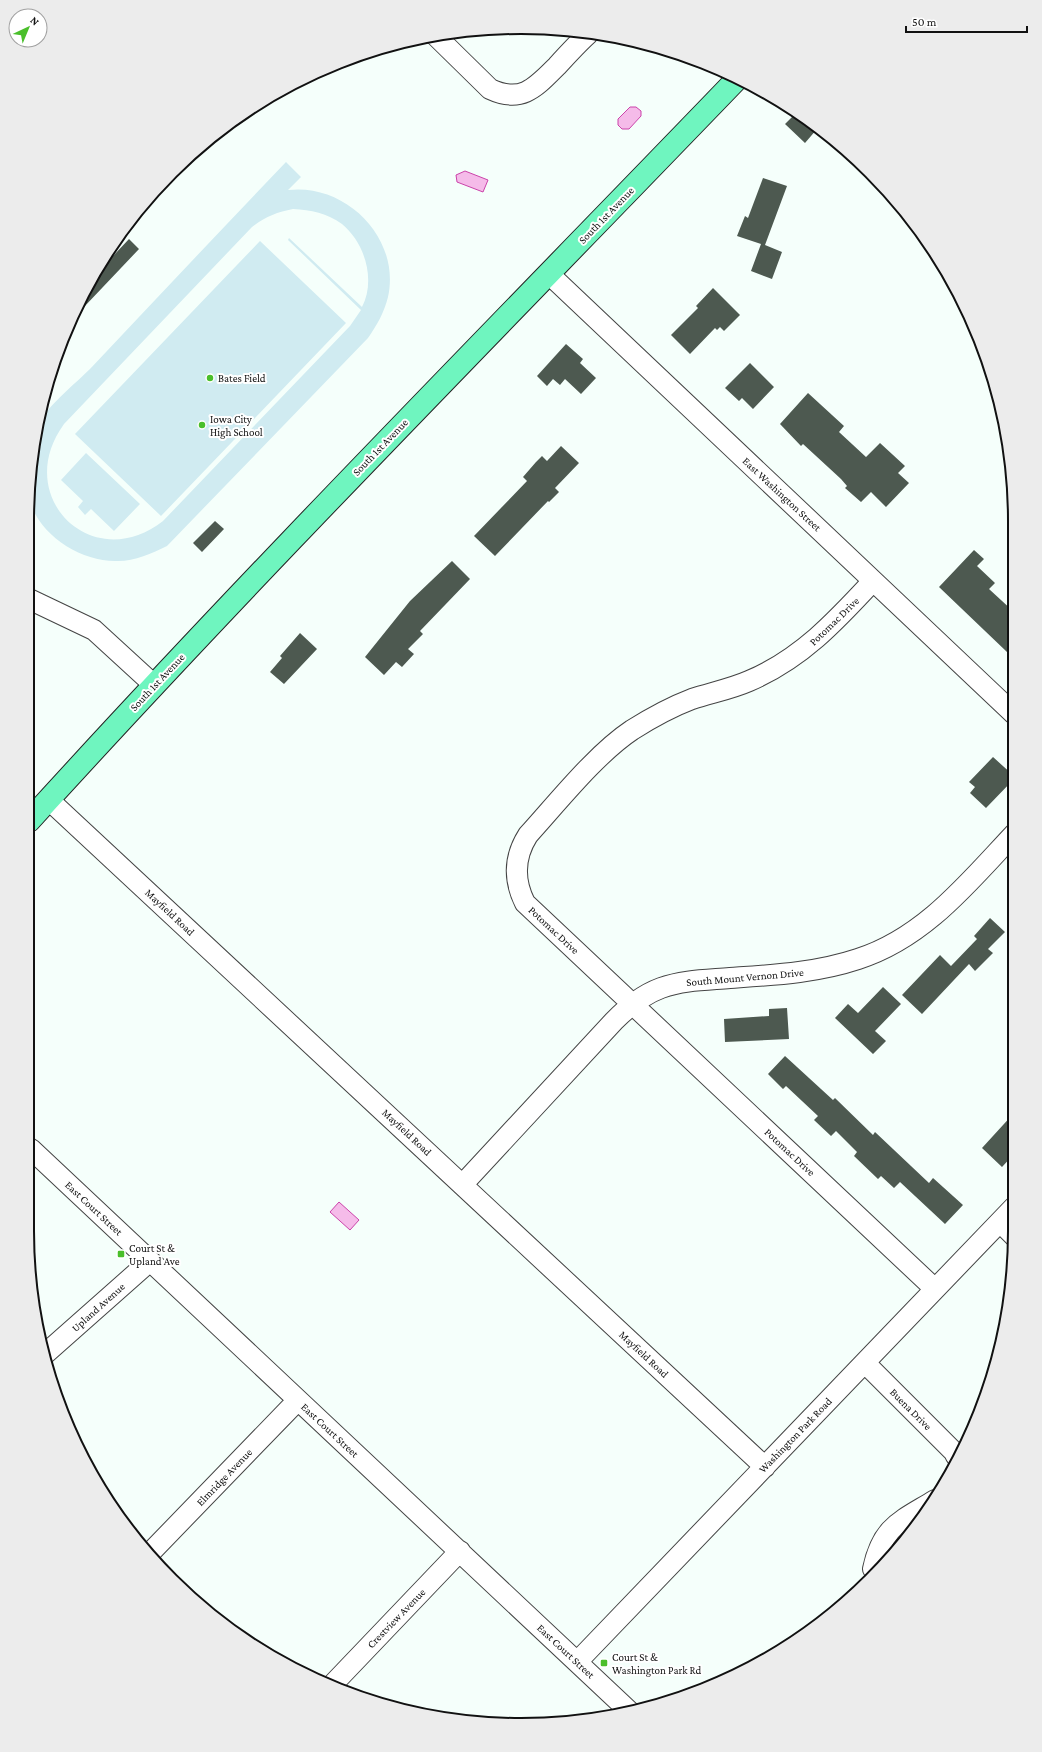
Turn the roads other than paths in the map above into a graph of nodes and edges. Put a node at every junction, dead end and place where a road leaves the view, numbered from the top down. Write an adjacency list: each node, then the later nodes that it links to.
1 (584, 38): 2 (street)
2 (440, 41)
3 (733, 83): 4 (main road, South 1st Avenue)
4 (549, 274): 5 (street, East Washington Street); 7 (main road, South 1st Avenue)
5 (873, 581): 8 (street, East Washington Street); 12 (street, Potomac Drive)
6 (34, 602): 7 (street)
7 (154, 685): 9 (main road, South 1st Avenue)
8 (1008, 708)
9 (49, 800): 10 (main road, South 1st Avenue); 14 (street, Mayfield Road)
10 (34, 816)
11 (1008, 840): 12 (street, South Mount Vernon Drive)
12 (632, 1004): 14 (street, South Mount Vernon Drive); 19 (street, Potomac Drive)
13 (34, 1152): 18 (street, East Court Street)
14 (462, 1184): 24 (street, Mayfield Road)
15 (1008, 1213): 16 (street, Washington Park Road)
16 (1000, 1222): 17 (street); 19 (street, Washington Park Road)
17 (1008, 1230)
18 (150, 1261): 20 (street, Upland Avenue); 22 (street, East Court Street)
19 (936, 1289): 21 (street, Washington Park Road)
20 (49, 1350)
21 (865, 1363): 23 (street, Buena Drive); 24 (street, Washington Park Road)
22 (298, 1400): 26 (street, Elmridge Avenue); 27 (street, East Court Street)
23 (954, 1453)
24 (765, 1467): 29 (street, Washington Park Road)
25 (921, 1509): 28 (street)
26 (153, 1550)
27 (460, 1552): 29 (street, East Court Street); 30 (street, Crestview Avenue)
28 (874, 1566)
29 (577, 1662): 31 (street, East Court Street)
30 (336, 1681)
31 (622, 1708)

